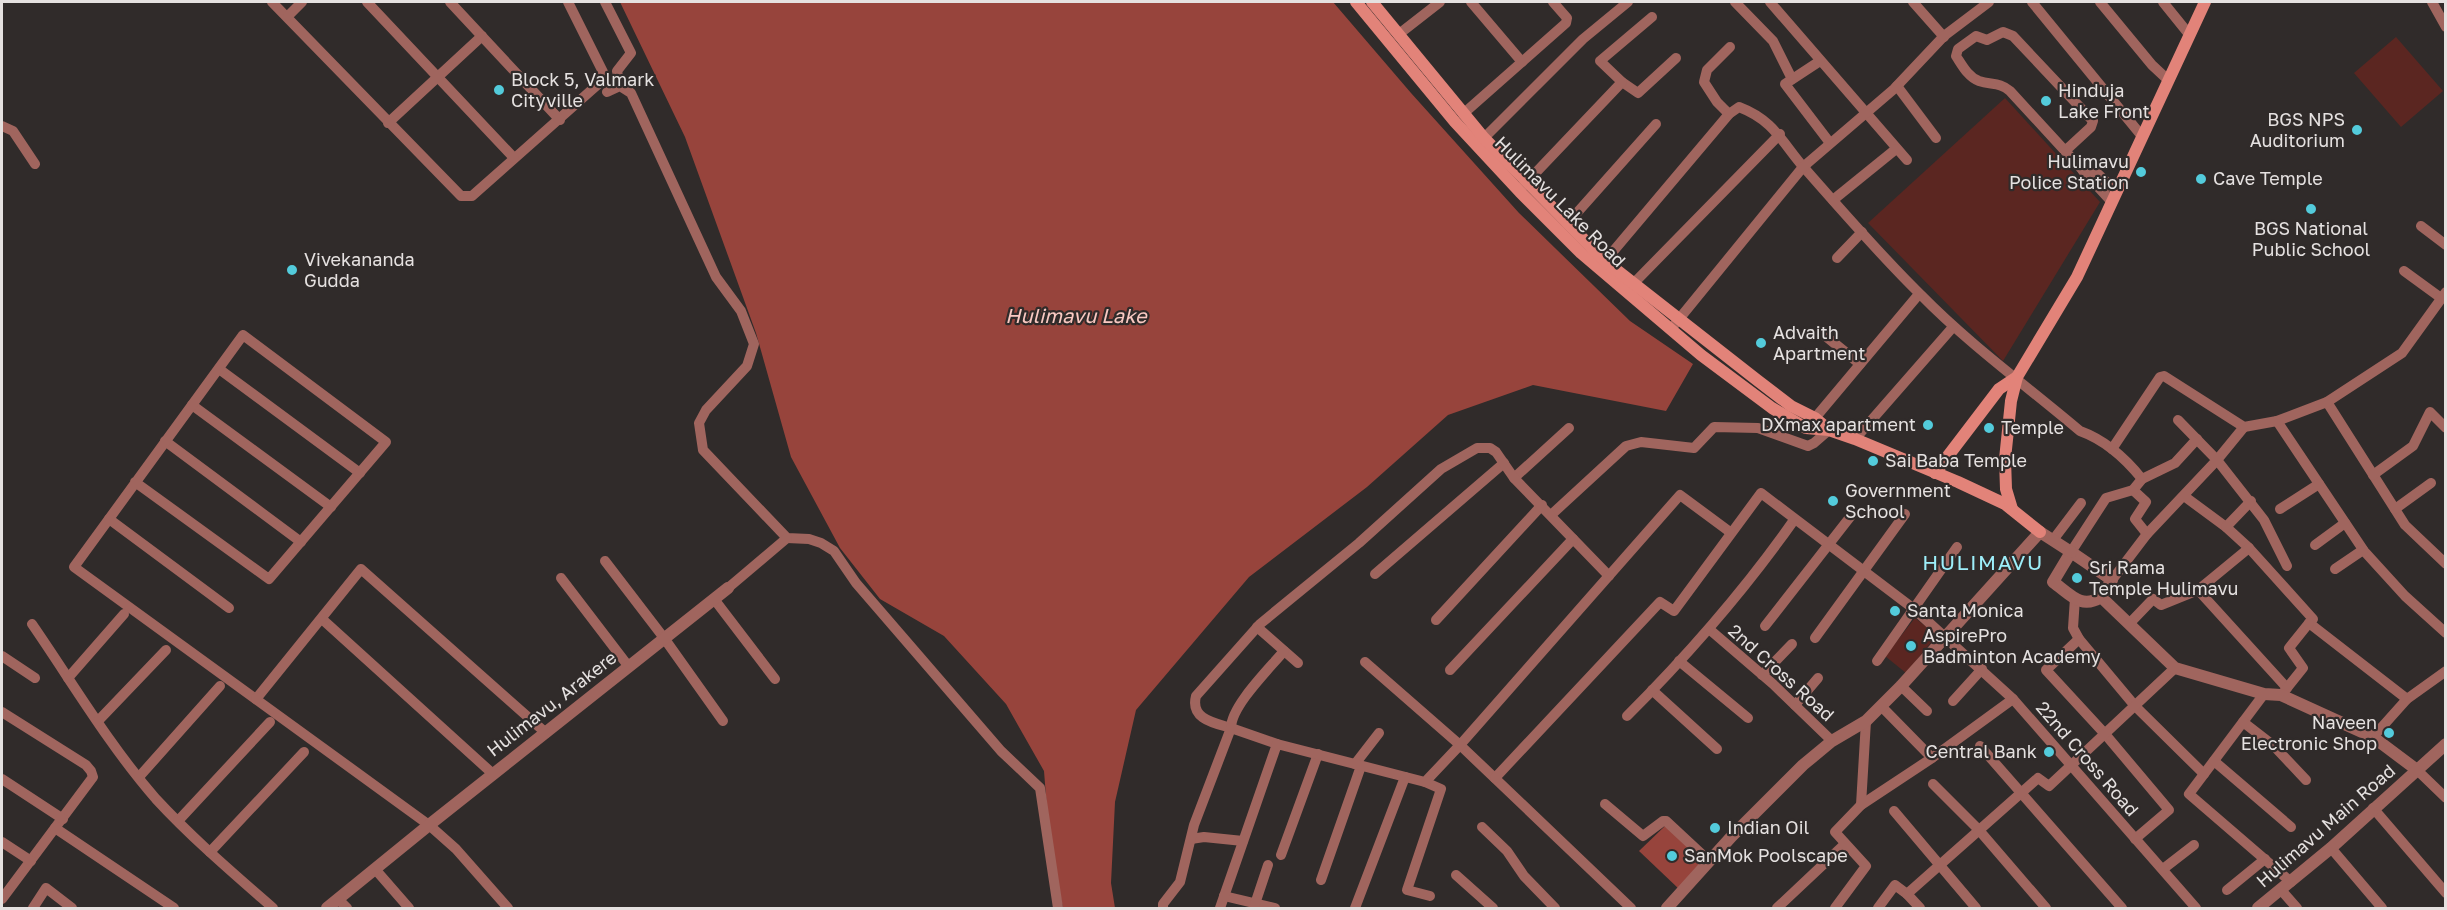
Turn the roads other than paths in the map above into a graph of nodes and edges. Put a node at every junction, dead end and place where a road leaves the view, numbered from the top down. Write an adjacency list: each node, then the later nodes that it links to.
1 (272, 2): 22 (street)
2 (302, 2): 22 (street)
3 (367, 2): 33 (street)
4 (450, 2): 27 (street)
5 (568, 2): 43 (street)
6 (605, 2): 37 (street)
7 (1359, 2): 58 (main road, Hulimavu Lake Road)
8 (1372, 2): 26 (main road, Hulimavu Lake Road)
9 (1440, 2): 26 (street)
10 (1471, 2): 32 (street)
11 (1553, 2): 32 (street)
12 (1628, 2): 49 (street)
13 (1735, 2): 35 (street)
14 (1770, 2): 31 (street)
15 (1913, 2): 28 (street)
16 (2032, 2): 48 (street)
17 (2100, 2): 34 (street)
18 (2163, 2): 25 (street)
19 (2205, 2): 25 (main road)
20 (2432, 2): 24 (street)
21 (1983, 3): 28 (street)
22 (288, 16): 44 (street)
23 (1652, 17): 36 (street)
24 (2445, 27)
25 (2188, 33): 34 (main road)
26 (1399, 34): 41 (main road, Hulimavu Lake Road)
27 (482, 36): 33 (street); 43 (street)
28 (1944, 37): 38 (street)
29 (1730, 47): 42 (street)
30 (1676, 58): 36 (street)
31 (1820, 61): 35 (street); 40 (street)
32 (1522, 62): 41 (street)
33 (437, 77): 44 (street); 54 (street)
34 (2167, 79): 48 (main road)
35 (1792, 80): 51 (street)
36 (1622, 82): 58 (street)
37 (620, 86): 39 (street); 119 (street)
38 (1897, 86): 40 (street); 50 (street)
39 (607, 92)
40 (1864, 113): 51 (street); 52 (street)
41 (1463, 114): 49 (main road, Hulimavu Lake Road)
42 (1729, 114): 47 (street); 66 (street)
43 (560, 120): 54 (street)
44 (388, 123): 54 (street)
45 (1656, 124): 61 (street)
46 (2, 126): 56 (street)
47 (1780, 134): 57 (street); 68 (street)
48 (2142, 135): 59 (main road)
49 (1484, 138): 58 (main road, Hulimavu Lake Road)
50 (1936, 138)
51 (1830, 143): 57 (street)
52 (1896, 149): 55 (street); 60 (street)
53 (2065, 151): 53 (street); 59 (street)
54 (514, 158)
55 (1907, 160)
56 (35, 164)
57 (1803, 166): 60 (street); 71 (street)
58 (1522, 187): 61 (main road, Hulimavu Lake Road); 71 (main road, Hulimavu Lake Road)
59 (2114, 196): 76 (main road)
60 (1833, 200): 63 (street)
61 (1567, 224): 66 (main road, Hulimavu Lake Road)
62 (2421, 226): 64 (street)
63 (1862, 232): 65 (street); 69 (street)
64 (2445, 245)
65 (1837, 258)
66 (1605, 261): 68 (main road, Hulimavu Lake Road)
67 (2404, 271): 70 (street)
68 (1633, 284): 71 (main road, Hulimavu Lake Road)
69 (1919, 294): 72 (street); 74 (street)
70 (2443, 295): 77 (street)
71 (1675, 325): 79 (main road, Hulimavu Lake Road); 85 (main road, Hulimavu Lake Road)
72 (1953, 327): 76 (street); 86 (street)
73 (1823, 334): 74 (street)
74 (1860, 364): 79 (street)
75 (219, 369): 78 (street); 92 (street); 92 (street)
76 (2017, 377): 89 (street); 93 (main road); 106 (main road)
77 (2327, 402): 81 (street); 94 (street)
78 (192, 405): 88 (street); 105 (street)
79 (1815, 418): 85 (main road, Hulimavu Lake Road)
80 (2178, 420): 87 (street)
81 (2277, 421): 82 (street); 99 (street)
82 (2244, 427): 89 (street); 90 (street)
83 (1569, 428): 95 (street)
84 (2445, 428): 94 (street)
85 (1829, 430): 86 (main road, Hulimavu Lake Road); 110 (street)
86 (1855, 439): 93 (main road, Hulimavu Lake Road)
87 (2197, 439): 90 (street); 96 (street)
88 (165, 441): 97 (street); 122 (street)
89 (2112, 449): 96 (street)
90 (2217, 460): 101 (street); 102 (street)
91 (1504, 463): 95 (street); 134 (street); 152 (street)
92 (360, 473): 105 (street)
93 (1935, 473): 106 (main road, Hulimavu Lake Road)
94 (2373, 475): 108 (street)
95 (1515, 478): 104 (street)
96 (2142, 479): 100 (street)
97 (135, 482): 112 (street); 122 (street)
98 (2431, 483): 108 (street)
99 (2319, 484): 107 (street); 114 (street)
100 (2133, 490): 118 (street); 128 (street)
101 (2184, 496): 115 (street); 118 (street)
102 (2251, 501): 115 (street); 131 (street)
103 (2081, 503): 121 (street)
104 (1542, 505): 110 (street); 147 (street)
105 (331, 507): 122 (street)
106 (2012, 509): 117 (main road, Hulimavu Lake Road)
107 (2280, 509)
108 (2395, 509): 130 (street)
109 (1854, 513): 123 (street)
110 (1551, 514): 120 (street)
111 (1905, 514): 133 (street)
112 (109, 519): 143 (street); 182 (street)
113 (1794, 520): 116 (street, 22nd Cross Road); 123 (street, 22nd Cross Road); 153 (street)
114 (2345, 523): 124 (street); 127 (street)
115 (2226, 527): 126 (street)
116 (1730, 532): 135 (street); 220 (street)
117 (2040, 532): 121 (street); 155 (street)
118 (2147, 534): 137 (street)
119 (787, 538): 138 (street, Hulimavu, Arakere); 272 (street)
120 (1573, 539): 135 (street); 170 (street)
121 (2053, 540): 128 (street)
122 (302, 542)
123 (1829, 545): 133 (street, 22nd Cross Road); 151 (street)
124 (2315, 545)
125 (1957, 548): 144 (street)
126 (2248, 548): 139 (street); 148 (street)
127 (2363, 550): 132 (street); 154 (street)
128 (2071, 552): 137 (street); 141 (street)
129 (605, 561): 156 (street)
130 (2445, 564)
131 (2287, 566)
132 (2335, 569)
133 (1864, 571): 144 (street, 22nd Cross Road); 157 (street)
134 (1376, 574)
135 (1609, 576): 206 (street)
136 (561, 578): 167 (street)
137 (2112, 580): 140 (street)
138 (728, 588): 142 (street, Hulimavu, Arakere)
139 (2199, 590): 150 (street); 180 (street)
140 (2101, 597): 141 (street); 150 (street, Hulimavu Main Road)
141 (2075, 598): 158 (street)
142 (714, 599): 156 (street, Hulimavu, Arakere); 176 (street)
143 (229, 608)
144 (1914, 609): 155 (street, 22nd Cross Road); 164 (street)
145 (124, 614): 174 (street)
146 (322, 619): 182 (street); 199 (street); 216 (street)
147 (1436, 620)
148 (2309, 623): 180 (street); 184 (street)
149 (32, 624): 174 (street)
150 (2129, 624): 168 (street, Hulimavu Main Road)
151 (1765, 626)
152 (1257, 627): 161 (street); 198 (street)
153 (1709, 629): 163 (street); 172 (street, 2nd Cross Road)
154 (2445, 633)
155 (1947, 637): 169 (street, 22nd Cross Road); 178 (street)
156 (664, 638): 167 (street, Hulimavu, Arakere); 194 (street)
157 (1815, 638)
158 (2079, 639): 188 (street); 201 (street)
159 (1792, 644): 172 (street)
160 (166, 650): 193 (street)
161 (1284, 651): 166 (street); 198 (street)
162 (2, 656): 173 (street)
163 (1679, 661): 179 (street); 192 (street)
164 (1877, 661)
165 (1365, 662): 206 (street)
166 (1298, 663)
167 (629, 667): 199 (street, Hulimavu, Arakere)
168 (2175, 668): 181 (street, Hulimavu Main Road); 188 (street)
169 (1982, 669): 183 (street, 22nd Cross Road); 185 (street)
170 (1450, 670)
171 (2445, 671): 184 (street)
172 (1762, 675): 186 (street, 2nd Cross Road)
173 (35, 678)
174 (68, 678): 193 (street)
175 (1818, 678): 186 (street)
176 (775, 679)
177 (220, 686): 218 (street)
178 (1901, 686): 187 (street); 190 (street)
179 (1652, 690): 191 (street); 208 (street)
180 (2284, 692): 181 (street, Hulimavu Main Road); 202 (street, Hulimavu Main Road)
181 (2264, 694): 197 (street)
182 (256, 699): 233 (street)
183 (2013, 699): 211 (street); 214 (street, 22nd Cross Road)
184 (2407, 699): 202 (street)
185 (1953, 701)
186 (1795, 705): 203 (street, 2nd Cross Road)
187 (1881, 706): 195 (street); 211 (street)
188 (2135, 706): 201 (street); 217 (street)
189 (2, 711): 231 (street)
190 (1927, 711)
191 (1627, 716)
192 (1748, 718)
193 (98, 721): 218 (street)
194 (723, 721)
195 (1866, 721): 203 (street); 228 (street)
196 (270, 722): 232 (street)
197 (2243, 722): 212 (street); 222 (street)
198 (1231, 728): 204 (street); 238 (street)
199 (546, 733): 216 (street, Hulimavu, Arakere)
200 (1379, 733): 213 (street)
201 (2105, 734): 214 (street); 239 (street)
202 (2373, 737): 215 (street, Hulimavu Main Road)
203 (1832, 741): 249 (street)
204 (1277, 744): 210 (street); 240 (street)
205 (2445, 744): 215 (street, Hulimavu Main Road)
206 (1460, 745): 220 (street); 223 (street)
207 (1980, 746): 225 (street)
208 (1717, 749)
209 (304, 752): 245 (street)
210 (1318, 754): 213 (street); 246 (street)
211 (1932, 758): 228 (street)
212 (2214, 761): 217 (street); 235 (street)
213 (1358, 765): 219 (street); 255 (street)
214 (2072, 765): 225 (street); 239 (street, 22nd Cross Road)
215 (2417, 770): 226 (street, Hulimavu Main Road); 229 (street, Hulimavu Main Road)
216 (493, 774): 233 (street, Hulimavu, Arakere)
217 (2204, 774): 247 (street)
218 (139, 777): 232 (street)
219 (1405, 777): 223 (street); 276 (street)
220 (1495, 778): 279 (street)
221 (2, 779): 231 (street)
222 (2306, 780)
223 (1425, 782): 261 (street)
224 (1933, 784): 237 (street)
225 (2021, 792): 237 (street); 287 (street)
226 (2445, 798)
227 (1605, 804): 249 (street)
228 (1861, 805): 242 (street)
229 (2373, 808): 244 (street, Hulimavu Main Road); 258 (street)
230 (1894, 811): 250 (street)
231 (63, 819): 236 (street)
232 (178, 821): 245 (street)
233 (429, 825): 252 (street, Hulimavu, Arakere); 271 (street)
234 (1482, 827): 278 (street)
235 (2291, 827)
236 (55, 828): 248 (street); 267 (street)
237 (1978, 829): 250 (street); 286 (street)
238 (1191, 839): 240 (street); 273 (street)
239 (2135, 839): 253 (street, 22nd Cross Road)
240 (1243, 841): 260 (street)
241 (2, 842): 248 (street)
242 (1845, 844): 281 (street); 282 (street)
243 (2194, 845): 253 (street)
244 (2331, 848): 256 (street, Hulimavu Main Road); 291 (street)
245 (210, 852): 268 (street)
246 (1281, 855)
247 (2265, 859): 256 (street); 257 (street)
248 (31, 861): 262 (street)
249 (1709, 861): 280 (street)
250 (1940, 864): 259 (street); 285 (street)
251 (1268, 866): 264 (street)
252 (375, 869): 263 (street, Hulimavu, Arakere); 270 (street)
253 (2163, 869): 288 (street, 22nd Cross Road)
254 (1456, 875): 277 (street)
255 (1321, 880)
256 (2286, 886): 289 (street, Hulimavu Main Road); 290 (street)
257 (2227, 890)
258 (2445, 893)
259 (1907, 894): 283 (street); 284 (street)
260 (1224, 896): 264 (street); 274 (street)
261 (1430, 896)
262 (2, 899)
263 (343, 904): 269 (street, Hulimavu, Arakere)
264 (1255, 904): 275 (street)
265 (33, 909): 266 (street)
266 (72, 909)
267 (174, 909)
268 (273, 909)
269 (327, 909)
270 (409, 909)
271 (508, 909)
272 (1058, 909)
273 (1163, 909)
274 (1220, 909)
275 (1275, 909)
276 (1355, 909)
277 (1493, 909)
278 (1555, 909)
279 (1632, 909)
280 (1667, 909)
281 (1777, 909)
282 (1835, 909)
283 (1878, 909)
284 (1920, 909)
285 (1976, 909)
286 (2046, 909)
287 (2122, 909)
288 (2196, 909)
289 (2259, 909)
290 (2297, 909)
291 (2382, 909)

